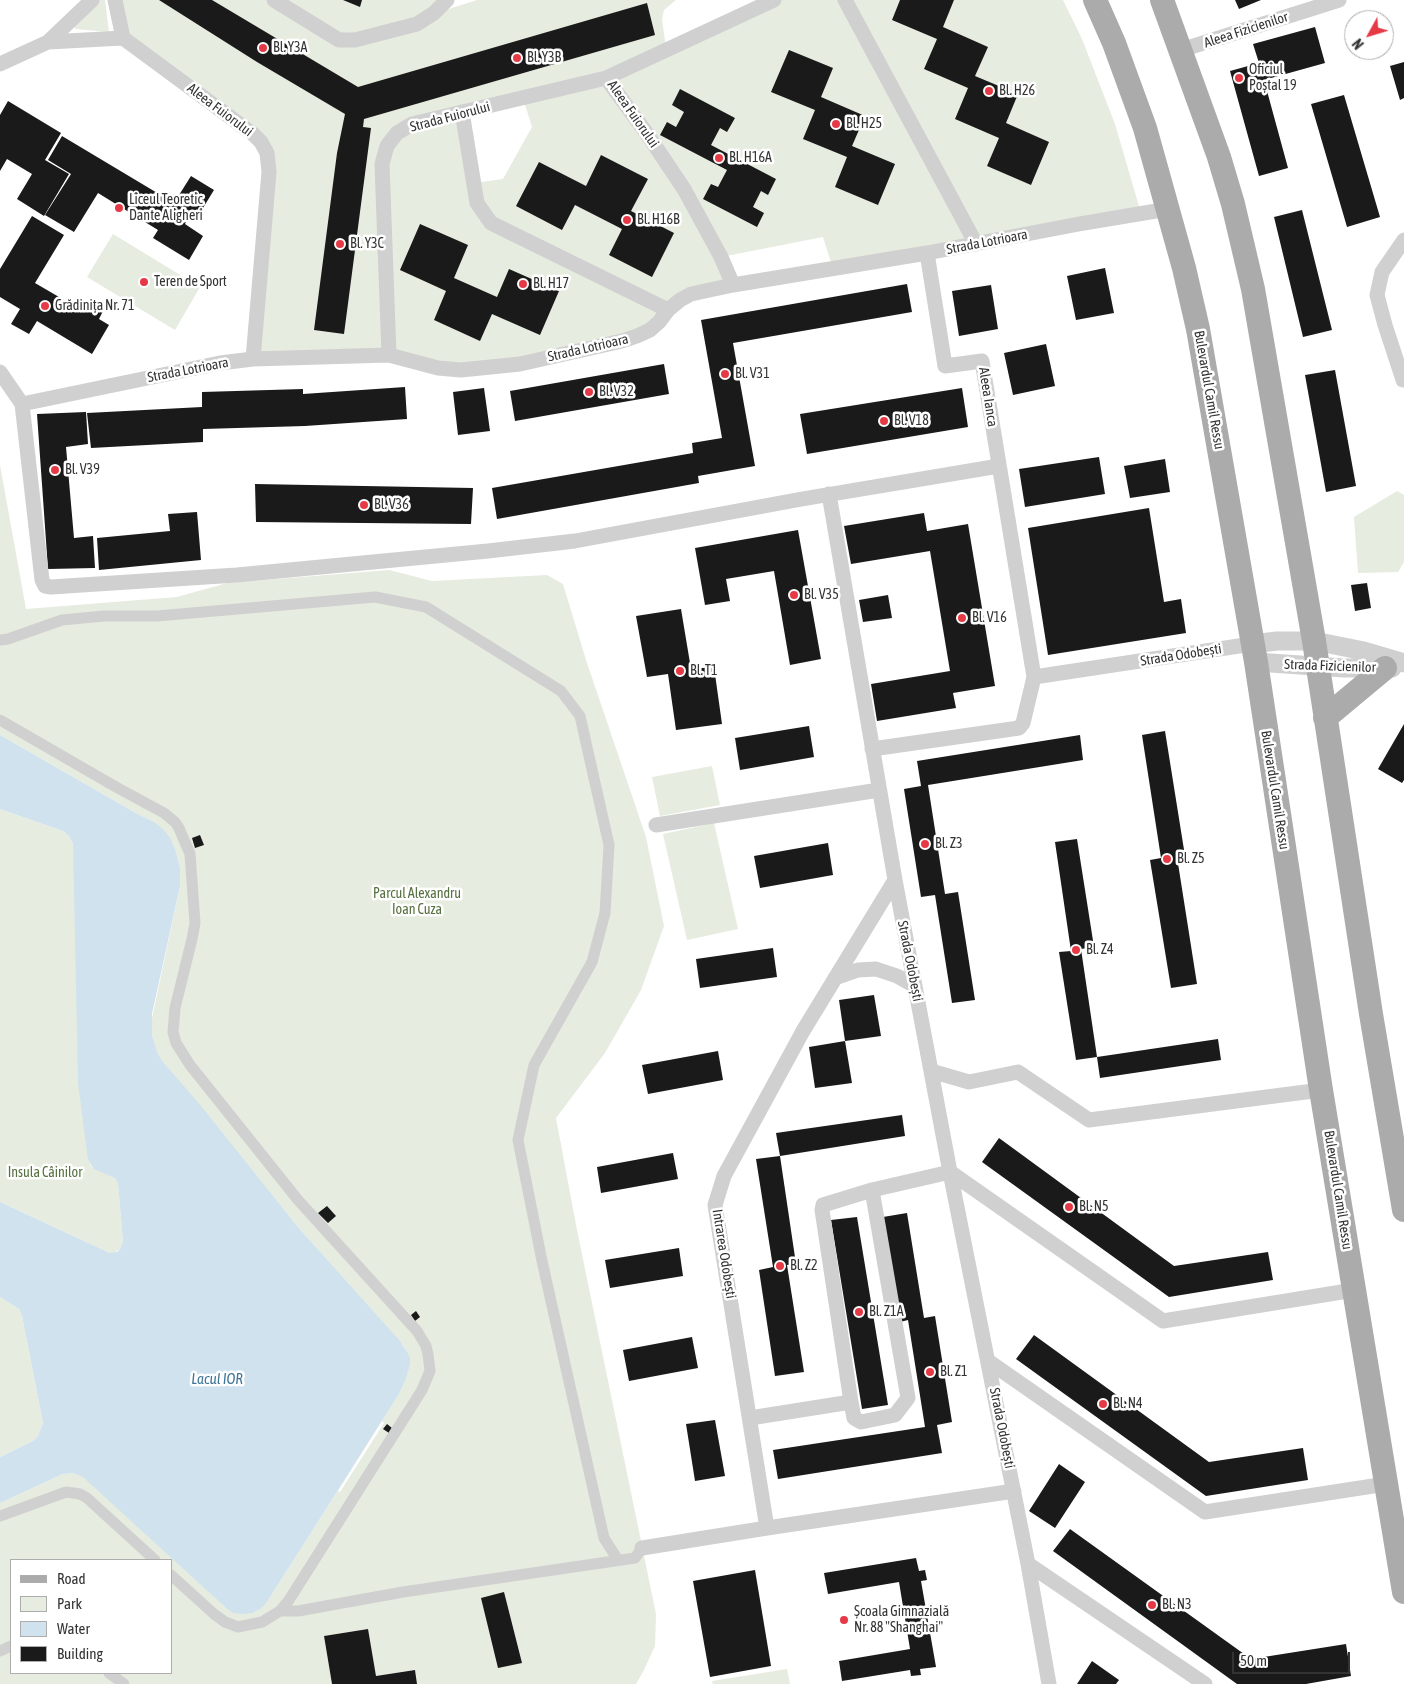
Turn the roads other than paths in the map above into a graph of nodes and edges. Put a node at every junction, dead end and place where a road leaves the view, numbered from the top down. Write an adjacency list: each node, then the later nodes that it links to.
1 (92, 0): 11 (street)
2 (115, 0): 10 (street)
3 (274, 0): 4 (street)
4 (447, 0)
5 (774, 0): 14 (street, Aleea Fuiorului)
6 (845, 0): 18 (street)
7 (1095, 0): 16 (main road, Bulevardul Camil Ressu)
8 (1162, 0): 12 (main road)
9 (1339, 0): 12 (street, Aleea Fizicienilor)
10 (123, 38): 11 (street); 23 (street, Aleea Fuiorului)
11 (48, 42): 13 (street)
12 (1181, 50): 30 (main road)
13 (0, 64)
14 (606, 78): 15 (street, Strada Fuiorului); 20 (street, Aleea Fuiorului)
15 (462, 112): 21 (street); 22 (street, Strada Fuiorului)
16 (1168, 209): 18 (street, Strada Lotrioara); 31 (main road, Bulevardul Camil Ressu)
17 (1404, 240): 25 (street)
18 (976, 244): 19 (street, Strada Lotrioara)
19 (927, 253): 20 (street, Strada Lotrioara); 27 (street, Aleea Ianca)
20 (733, 286): 21 (street, Strada Lotrioara)
21 (668, 310): 22 (street, Strada Lotrioara)
22 (389, 355): 23 (street, Strada Lotrioara)
23 (253, 359): 26 (street, Strada Lotrioara)
24 (0, 372): 26 (street)
25 (1404, 380)
26 (22, 404): 28 (street)
27 (1000, 466): 28 (street); 34 (street, Aleea Ianca)
28 (829, 494): 37 (street, Strada Odobești)
29 (0, 640): 58 (street)
30 (1314, 641): 31 (street, Strada Fizicienilor); 32 (main road); 33 (street, Strada Fizicienilor)
31 (1246, 651): 32 (street, Strada Fizicienilor); 34 (street, Strada Odobești); 44 (main road, Bulevardul Camil Ressu)
32 (1318, 666): 33 (street, Strada Fizicienilor); 35 (main road)
33 (1398, 666): 35 (main road)
34 (1034, 678): 37 (street)
35 (1325, 718): 47 (main road)
36 (0, 720): 62 (street)
37 (872, 749): 38 (street, Strada Odobești)
38 (879, 790): 39 (street); 40 (street, Strada Odobești)
39 (656, 825)
40 (895, 880): 41 (street, Intrarea Odobești); 42 (street, Strada Odobești)
41 (835, 978): 42 (street); 51 (street, Intrarea Odobești)
42 (915, 986): 43 (street, Strada Odobești)
43 (931, 1071): 44 (street); 45 (street, Strada Odobești)
44 (1321, 1090): 48 (main road, Bulevardul Camil Ressu)
45 (950, 1172): 46 (street); 48 (street); 49 (street, Strada Odobești)
46 (872, 1190): 50 (street); 50 (street)
47 (1404, 1210)
48 (1354, 1290): 52 (main road, Bulevardul Camil Ressu)
49 (988, 1361): 52 (street); 53 (street, Strada Odobești)
50 (851, 1402): 51 (street)
51 (750, 1418): 55 (street, Intrarea Odobești)
52 (1386, 1484): 61 (main road, Bulevardul Camil Ressu)
53 (1014, 1491): 55 (street); 59 (street, Strada Odobești)
54 (0, 1516): 57 (street)
55 (767, 1528): 56 (street)
56 (642, 1548): 58 (street)
57 (154, 1559)
58 (618, 1560): 62 (street)
59 (1028, 1564): 65 (street, Strada Odobești); 66 (street)
60 (172, 1576): 62 (street)
61 (1404, 1592)
62 (280, 1611)
63 (110, 1674): 64 (street)
64 (124, 1684)
65 (1048, 1684)
66 (1205, 1684)

